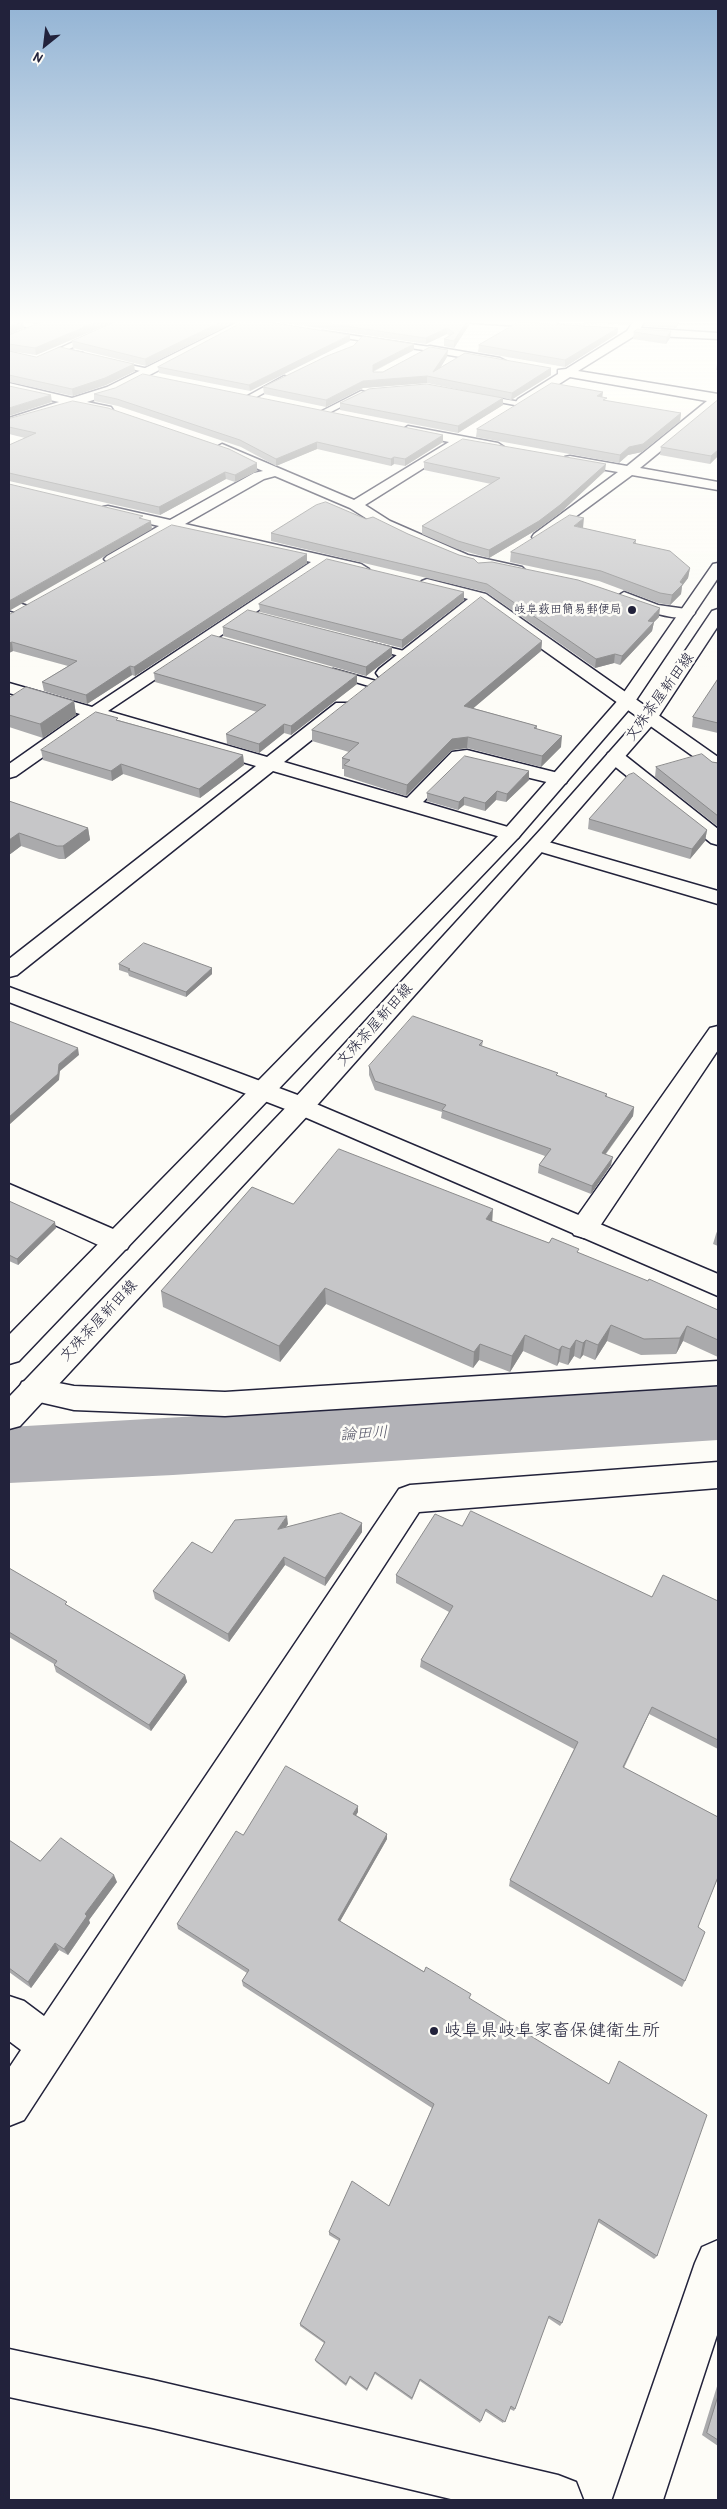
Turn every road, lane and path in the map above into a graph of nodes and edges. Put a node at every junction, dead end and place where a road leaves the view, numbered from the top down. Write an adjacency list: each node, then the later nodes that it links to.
1 (441, 436): 4 (street)
2 (468, 436): 4 (street)
3 (671, 436): 8 (street)
4 (461, 440): 6 (street); 11 (street)
5 (211, 444): 9 (street)
6 (508, 448)
7 (555, 457): 8 (street)
8 (630, 470): 10 (street); 14 (street)
9 (274, 472): 11 (street); 13 (street)
10 (718, 486)
11 (355, 505): 17 (street)
12 (99, 508): 13 (street)
13 (173, 525): 16 (street); 18 (street)
14 (529, 543)
15 (514, 552): 17 (street)
16 (323, 561): 20 (street); 28 (street)
17 (491, 566): 21 (street); 24 (street)
18 (99, 567)
19 (718, 567): 29 (street, 文殊茶屋新田線)
20 (376, 573)
21 (530, 573)
22 (445, 574): 24 (street)
23 (612, 593): 29 (street)
24 (474, 596): 36 (street); 40 (street)
25 (42, 600): 27 (street)
26 (9, 605): 27 (street)
27 (25, 610): 32 (street)
28 (244, 613): 31 (lane); 33 (street)
29 (687, 614): 40 (street, 文殊茶屋新田線)
30 (717, 617): 42 (street, 文殊茶屋新田線)
31 (263, 618)
32 (9, 619)
33 (208, 637): 34 (lane); 41 (street)
34 (227, 642)
35 (360, 643): 36 (lane)
36 (408, 655): 38 (street)
37 (318, 668): 38 (lane)
38 (372, 683): 44 (street)
39 (9, 688): 41 (street)
40 (626, 702): 42 (street); 47 (street, 文殊茶屋新田線)
41 (94, 713): 44 (street); 46 (street)
42 (649, 718): 43 (street, 文殊茶屋新田線); 45 (street)
43 (615, 757): 50 (street); 51 (street, 文殊茶屋新田線)
44 (270, 765): 48 (street); 53 (street)
45 (718, 765)
46 (9, 772)
47 (559, 779): 48 (street); 49 (street, 文殊茶屋新田線)
48 (410, 805): 49 (street)
49 (511, 834): 56 (street, 文殊茶屋新田線)
50 (718, 839)
51 (538, 845): 52 (street); 57 (street, 文殊茶屋新田線)
52 (718, 898)
53 (9, 970)
54 (9, 994): 56 (street)
55 (718, 1033): 59 (street)
56 (264, 1092): 57 (street); 60 (street, 文殊茶屋新田線)
57 (302, 1106): 59 (street); 64 (street, 文殊茶屋新田線)
58 (9, 1193): 60 (street)
59 (584, 1228): 61 (street)
60 (117, 1242): 62 (street, 文殊茶屋新田線)
61 (718, 1286)
62 (9, 1353)
63 (718, 1373): 64 (street)
64 (33, 1390): 65 (street, 文殊茶屋新田線)
65 (10, 1415)
66 (718, 1475): 68 (street)
67 (9, 2016): 68 (street)
68 (48, 2045): 69 (street)
69 (9, 2105)
70 (718, 2263): 73 (street)
71 (9, 2373): 72 (street)
72 (558, 2500)
73 (638, 2500)

